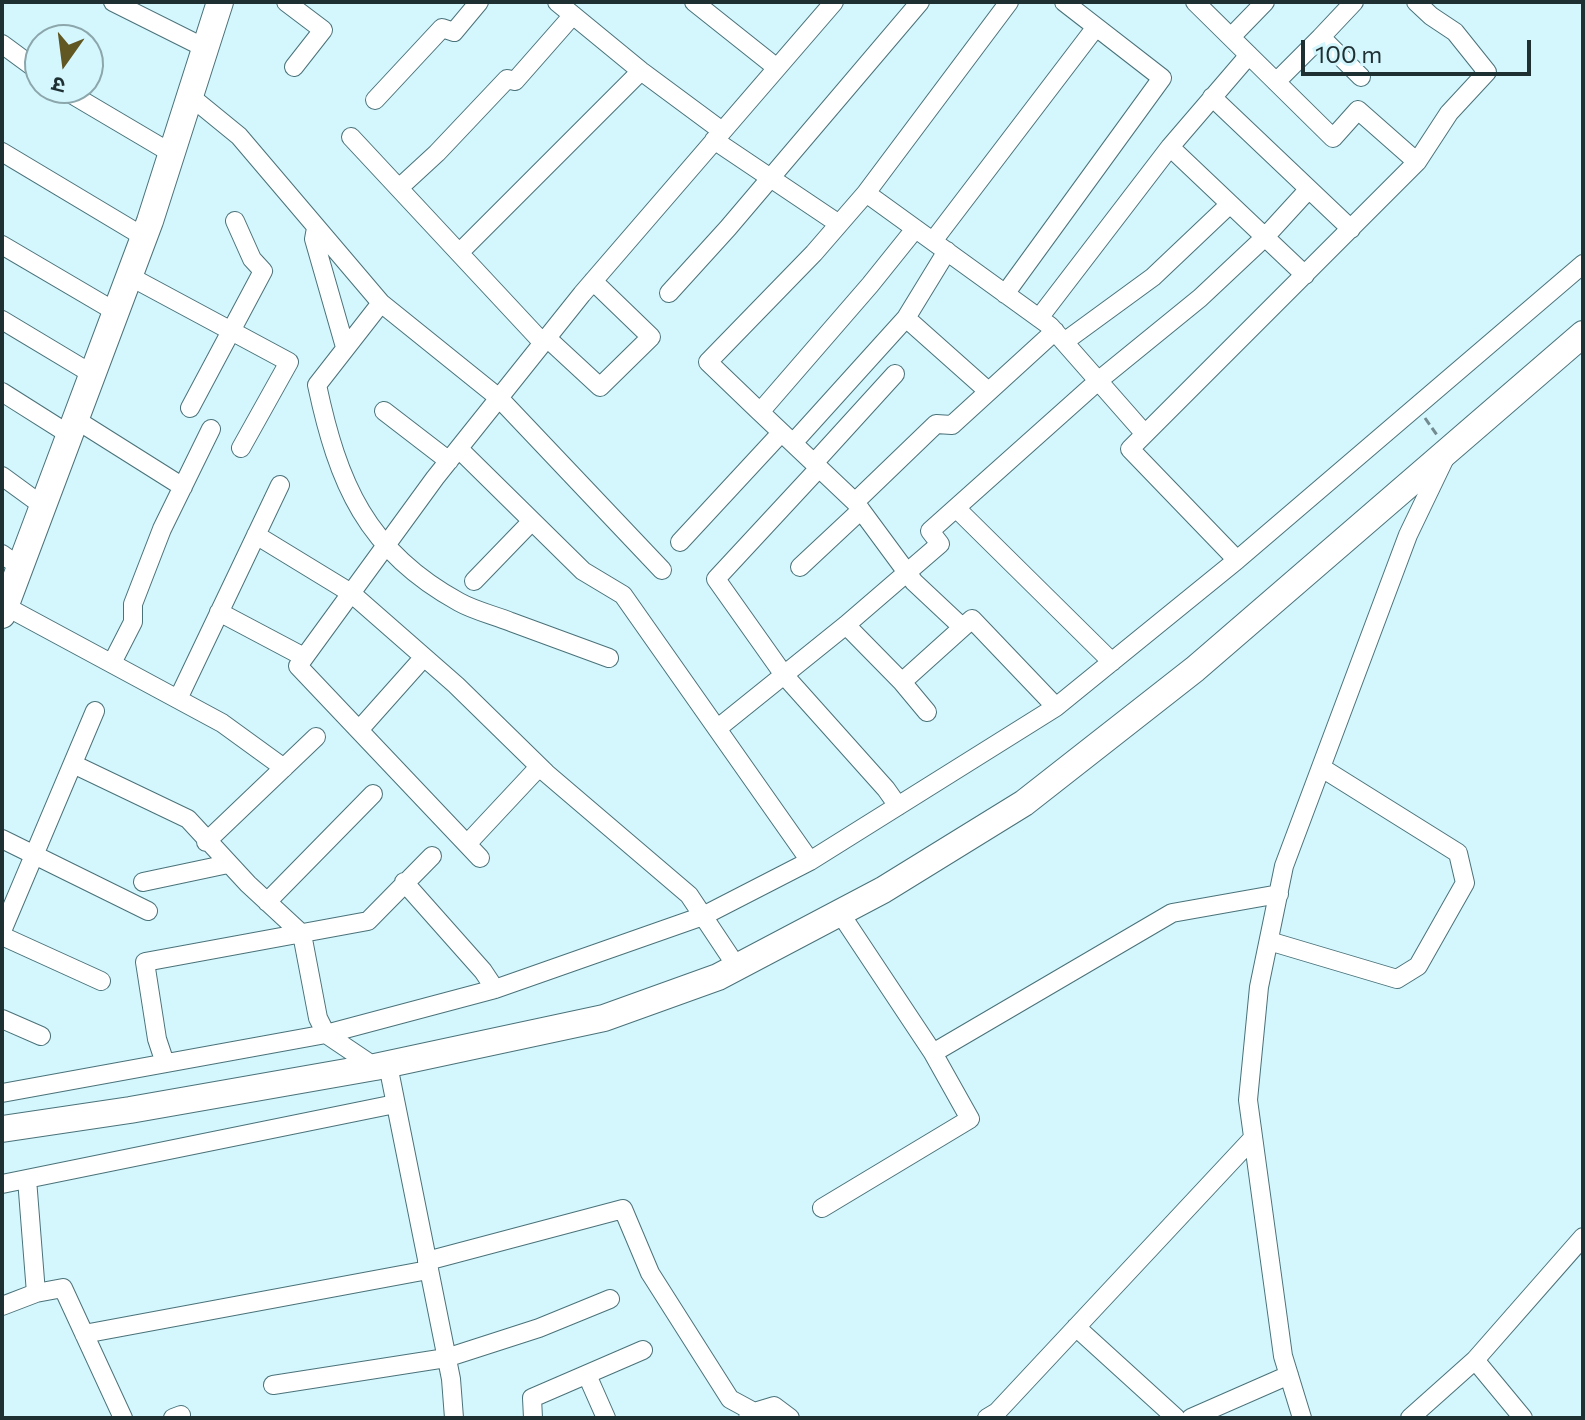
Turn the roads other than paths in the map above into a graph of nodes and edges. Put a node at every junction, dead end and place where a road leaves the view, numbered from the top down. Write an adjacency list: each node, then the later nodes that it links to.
1 (114, 2): 22 (street)
2 (220, 2): 22 (main road)
3 (286, 2): 25 (street)
4 (479, 2): 32 (street)
5 (557, 2): 16 (street)
6 (694, 2): 17 (street)
7 (725, 2): 17 (street)
8 (834, 2): 26 (street)
9 (920, 2): 40 (street)
10 (1009, 2): 43 (street)
11 (1064, 2): 18 (street)
12 (1195, 2): 19 (street)
13 (1265, 2): 19 (street)
14 (1354, 2): 20 (street)
15 (1416, 2): 39 (street)
16 (573, 15): 27 (street); 41 (street)
17 (713, 17): 26 (street)
18 (1096, 27): 53 (street); 60 (street)
19 (1231, 37): 23 (street)
20 (1321, 37): 28 (street); 29 (street)
21 (2, 44): 24 (street)
22 (205, 48): 30 (main road)
23 (1249, 55): 29 (street); 31 (street)
24 (24, 60)
25 (294, 67)
26 (777, 68): 34 (street)
27 (641, 71): 34 (street); 54 (street)
28 (1361, 77)
29 (1276, 82): 39 (street)
30 (190, 96): 38 (main road); 47 (street)
31 (1212, 97): 36 (street); 42 (street)
32 (375, 100)
33 (88, 104): 38 (street)
34 (718, 135): 40 (street); 58 (street)
35 (351, 137): 41 (street)
36 (1170, 147): 44 (street); 64 (street)
37 (2, 152): 50 (street)
38 (171, 153): 50 (main road)
39 (1417, 162): 49 (street)
40 (770, 178): 46 (street); 59 (street)
41 (399, 188): 54 (street)
42 (1308, 190): 49 (street); 51 (street)
43 (866, 193): 46 (street); 48 (street)
44 (1230, 204): 51 (street); 68 (street)
45 (235, 221): 66 (street)
46 (839, 224): 79 (street)
47 (316, 228): 61 (street); 70 (street)
48 (915, 229): 53 (street); 79 (street)
49 (1351, 229): 56 (street)
50 (144, 237): 57 (main road)
51 (1265, 237): 56 (street); 73 (street)
52 (2, 245): 62 (street)
53 (940, 246): 60 (street); 63 (street)
54 (459, 253): 69 (street)
55 (1583, 264): 99 (street)
56 (1305, 275): 82 (street)
57 (129, 276): 62 (main road); 66 (street)
58 (593, 281): 69 (street); 69 (street)
59 (669, 293)
60 (1005, 294): 64 (street)
61 (381, 303): 70 (street); 76 (street)
62 (116, 312): 71 (main road)
63 (906, 318): 74 (street); 83 (street)
64 (1039, 318): 68 (street)
65 (2, 320): 71 (street)
66 (231, 331): 77 (street); 84 (street)
67 (1583, 334): 85 (main road)
68 (1059, 337): 73 (street); 74 (street)
69 (545, 340): 76 (street)
70 (345, 347): 97 (street)
71 (92, 374): 80 (main road)
72 (895, 374): 87 (street)
73 (1098, 381): 82 (street); 93 (street)
74 (988, 391): 92 (street)
75 (2, 392): 80 (street)
76 (499, 398): 86 (street); 101 (street)
77 (190, 408)
78 (384, 411): 86 (street)
79 (760, 412): 83 (street)
80 (72, 427): 90 (street); 91 (main road)
81 (211, 429): 90 (street)
82 (1145, 434): 99 (street)
83 (787, 438): 87 (street); 96 (street)
84 (241, 448)
85 (1448, 451): 126 (street); 140 (main road)
86 (454, 455): 94 (street); 97 (street)
87 (816, 466): 92 (street); 114 (street)
88 (2, 476): 91 (street)
89 (280, 485): 95 (street)
90 (183, 487): 113 (street)
91 (43, 506): 98 (main road)
92 (858, 506): 100 (street); 102 (street)
93 (956, 508): 102 (street); 112 (street)
94 (532, 521): 103 (street); 120 (street)
95 (256, 535): 104 (street); 106 (street)
96 (680, 542)
97 (385, 547): 104 (street); 111 (street)
98 (11, 560): 105 (main road)
99 (1237, 560): 112 (street)
100 (800, 567)
101 (662, 570)
102 (907, 572): 107 (street); 108 (street)
103 (474, 581)
104 (351, 593): 109 (street); 110 (street)
105 (4, 610): 113 (street)
106 (219, 612): 109 (street); 116 (street)
107 (846, 625): 114 (street); 115 (street)
108 (962, 627): 115 (street); 117 (street)
109 (304, 657): 121 (street)
110 (424, 657): 121 (street); 124 (street)
111 (609, 658)
112 (1112, 662): 117 (street)
113 (112, 663): 116 (street)
114 (784, 675): 120 (street); 128 (street)
115 (902, 682): 119 (street)
116 (178, 699): 125 (street)
117 (1056, 707): 128 (street)
118 (95, 711): 123 (street)
119 (927, 712)
120 (718, 728): 133 (street)
121 (359, 730): 124 (street)
122 (316, 737): 125 (street)
123 (73, 764): 130 (street); 131 (street)
124 (539, 767): 141 (street)
125 (284, 768): 130 (street)
126 (1322, 768): 137 (street); 144 (street)
127 (373, 794): 138 (street)
128 (898, 806): 133 (street)
129 (2, 839): 131 (street)
130 (206, 842): 134 (street)
131 (34, 855): 139 (street); 142 (street)
132 (432, 856): 136 (street)
133 (810, 861): 141 (street)
134 (228, 864): 135 (street); 138 (street)
135 (143, 882)
136 (404, 882): 143 (street); 147 (street)
137 (1279, 894): 144 (street); 151 (street)
138 (267, 902): 143 (street)
139 (148, 911)
140 (840, 913): 145 (main road); 151 (street)
141 (703, 916): 145 (street); 147 (street)
142 (2, 933): 146 (street)
143 (302, 934): 149 (street); 152 (street)
144 (1269, 941): 157 (street)
145 (737, 967): 153 (main road)
146 (101, 981)
147 (495, 989): 149 (street)
148 (2, 1019): 150 (street)
149 (326, 1034): 152 (street); 153 (street)
150 (41, 1036)
151 (933, 1053): 160 (street)
152 (165, 1063): 154 (street)
153 (382, 1066): 155 (street); 156 (main road)
154 (2, 1093)
155 (395, 1104): 158 (street); 162 (street)
156 (2, 1129)
157 (1253, 1138): 166 (street); 172 (street)
158 (27, 1179): 159 (street); 163 (street)
159 (2, 1184)
160 (822, 1208)
161 (1583, 1237): 170 (street)
162 (427, 1261): 167 (street); 169 (street); 174 (street)
163 (36, 1293): 165 (street); 167 (street)
164 (610, 1299): 169 (street)
165 (2, 1306)
166 (1076, 1327): 180 (street); 181 (street)
167 (84, 1334): 175 (street)
168 (643, 1350): 171 (street)
169 (446, 1358): 173 (street); 176 (street)
170 (1475, 1360): 184 (street); 185 (street)
171 (587, 1375): 177 (street); 178 (street)
172 (1289, 1375): 182 (street); 183 (street)
173 (273, 1385)
174 (751, 1415): 179 (street)
175 (123, 1418)
176 (454, 1418)
177 (533, 1418)
178 (606, 1418)
179 (790, 1418)
180 (987, 1418)
181 (1176, 1418)
182 (1191, 1418)
183 (1302, 1418)
184 (1410, 1418)
185 (1523, 1418)

